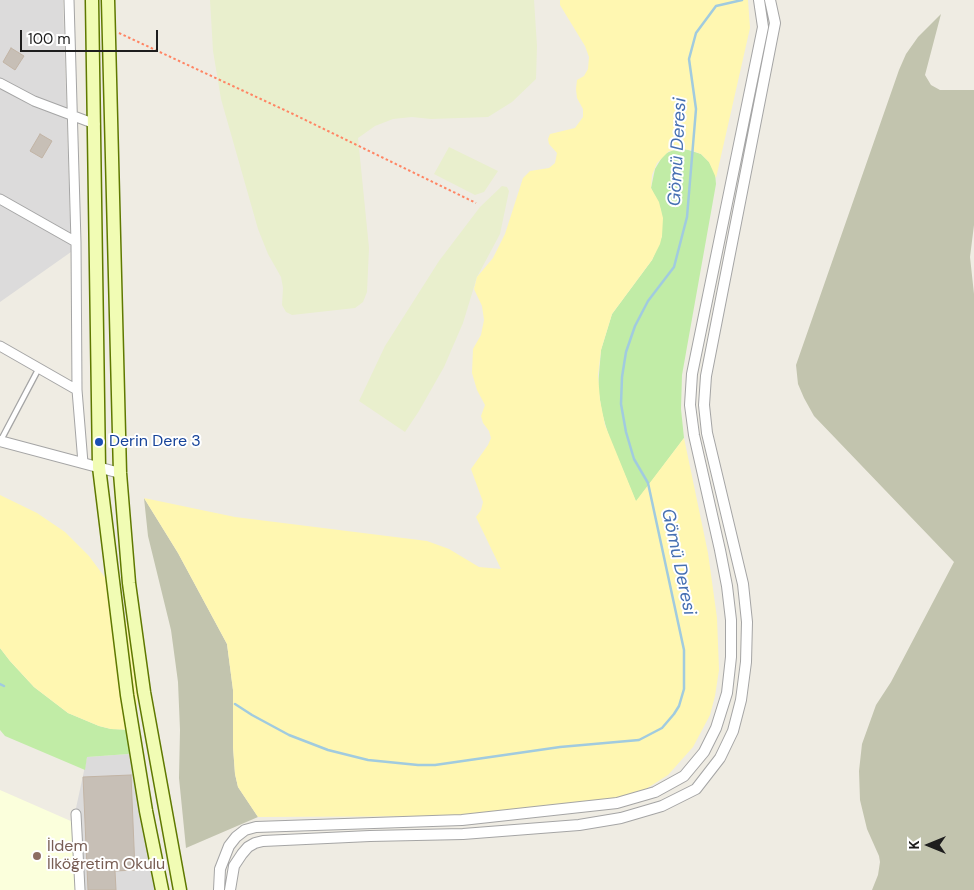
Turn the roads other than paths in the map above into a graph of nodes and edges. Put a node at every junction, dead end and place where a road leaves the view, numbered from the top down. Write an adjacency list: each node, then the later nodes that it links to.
1 (69, 0): 7 (street)
2 (92, 0): 8 (main road)
3 (108, 0): 17 (main road)
4 (759, 0): 22 (street)
5 (770, 0): 23 (street)
6 (0, 83): 7 (street)
7 (72, 115): 8 (street); 10 (street)
8 (95, 124): 16 (main road)
9 (0, 199): 10 (street)
10 (76, 242): 13 (street)
11 (0, 346): 12 (street)
12 (39, 368): 13 (street); 14 (lane)
13 (77, 390): 15 (street)
14 (0, 441): 15 (street)
15 (83, 463): 16 (street)
16 (99, 467): 17 (street); 20 (main road)
17 (120, 473): 21 (main road)
18 (76, 814): 19 (street)
19 (80, 890)
20 (162, 890)
21 (180, 890)
22 (219, 890)
23 (230, 890)

